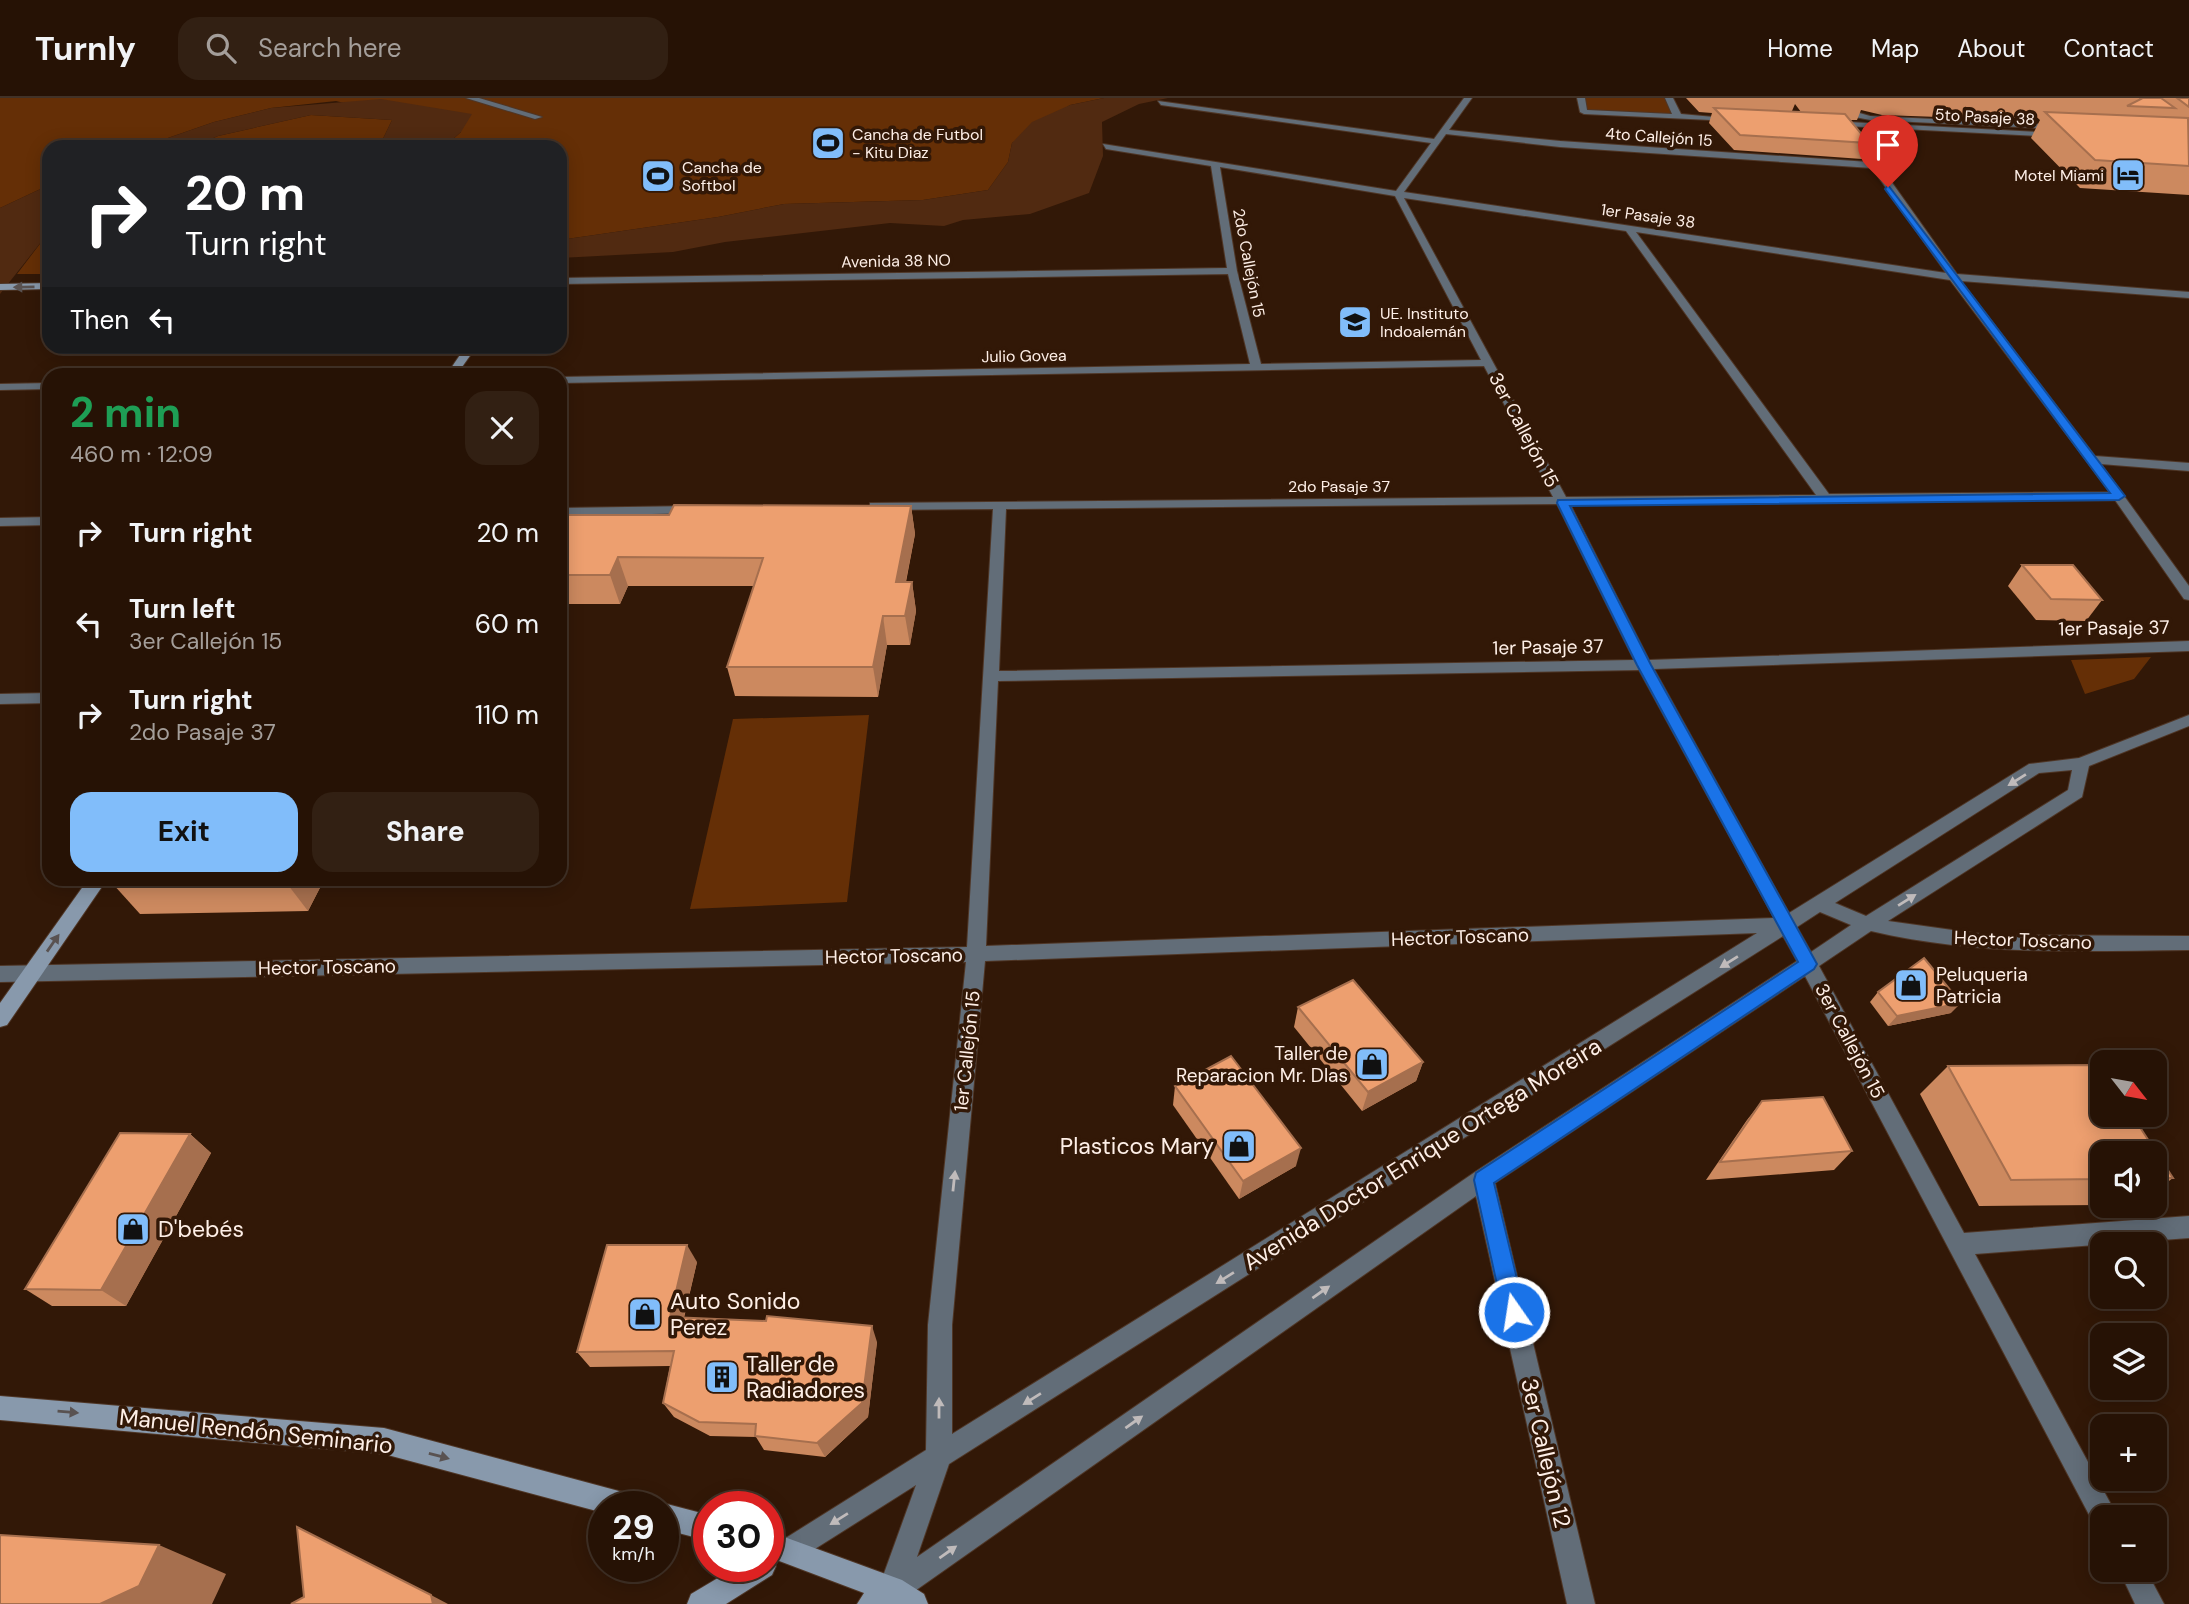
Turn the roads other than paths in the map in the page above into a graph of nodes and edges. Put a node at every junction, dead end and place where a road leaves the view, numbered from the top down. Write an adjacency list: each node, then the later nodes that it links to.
1 (470, 98): 9 (street)
2 (1468, 98): 16 (street)
3 (1581, 98): 10 (street)
4 (1669, 98): 10 (street)
5 (1841, 98): 13 (street)
6 (1161, 103): 17 (street)
7 (2023, 112): 15 (street)
8 (1945, 114): 13 (street)
9 (537, 117)
10 (1678, 117): 11 (street)
11 (1747, 120)
12 (1813, 122): 14 (street, 5to Pasaje 38)
13 (1953, 122): 15 (street)
14 (1847, 125): 15 (street, 5to Pasaje 38); 20 (street)
15 (2039, 126)
16 (1446, 132): 17 (street); 20 (street, 4to Callejón 15)
17 (1438, 142): 21 (street)
18 (1106, 146): 19 (street, 1er Pasaje 38)
19 (1215, 165): 21 (street, 1er Pasaje 38); 23 (street, 2do Callejón 15)
20 (1872, 165): 24 (street)
21 (1398, 194): 22 (street, 1er Pasaje 38); 29 (street, 3er Callejón 15)
22 (1629, 229): 24 (street, 1er Pasaje 38); 37 (street)
23 (1232, 271): 25 (street, Avenida 38 NO); 30 (street, 2do Callejón 15)
24 (1953, 277): 28 (street, 1er Pasaje 38); 34 (street)
25 (567, 281)
26 (42, 286): 27 (street, one-way to 27)
27 (0, 287)
28 (2189, 295)
29 (1488, 363): 30 (street, Julio Govea); 38 (street, 3er Callejón 15)
30 (1256, 367): 31 (street, Julio Govea)
31 (567, 380)
32 (42, 386): 33 (street)
33 (0, 387)
34 (2090, 459): 35 (street); 36 (street)
35 (2189, 467)
36 (2119, 496): 37 (street, 2do Pasaje 37); 45 (street)
37 (1826, 499): 38 (street, 2do Pasaje 37)
38 (1563, 503): 39 (street, 2do Pasaje 37); 47 (street, 3er Callejón 15)
39 (1000, 504): 40 (street, 2do Pasaje 37); 48 (street, 1er Callejón 15)
40 (863, 506)
41 (711, 509): 42 (street)
42 (567, 512)
43 (42, 521): 44 (street)
44 (0, 522)
45 (2189, 596)
46 (2189, 646): 47 (street, 1er Pasaje 37)
47 (1644, 665): 48 (street, 1er Pasaje 37); 56 (street, 3er Callejón 15)
48 (991, 676): 58 (street, 1er Callejón 15)
49 (42, 698): 50 (street)
50 (0, 699)
51 (2189, 720): 52 (street, Avenida Doctor Enrique Ortega Moreira)
52 (2081, 763): 54 (street, Avenida Doctor Enrique Ortega Moreira, one-way to 54); 55 (street, one-way to 52)
53 (93, 886): 60 (street, one-way to 53)
54 (1820, 904): 55 (street, Hector Toscano); 56 (street, Avenida Doctor Enrique Ortega Moreira)
55 (1868, 924): 57 (street, Hector Toscano); 59 (street)
56 (1787, 925): 58 (street, Hector Toscano); 59 (street, 3er Callejón 15); 67 (street, Avenida Doctor Enrique Ortega Moreira, one-way to 67)
57 (2189, 943)
58 (976, 954): 60 (street, Hector Toscano); 67 (street, 1er Callejón 15, one-way to 58)
59 (1808, 964): 63 (street); 65 (street, 3er Callejón 15)
60 (32, 973): 61 (street, Hector Toscano); 62 (street)
61 (0, 974)
62 (0, 1019)
63 (1483, 1180): 74 (street, one-way to 63); 76 (street, 3er Callejón 12)
64 (2189, 1227): 65 (street)
65 (1958, 1244): 69 (street, 3er Callejón 15)
66 (0, 1408): 68 (street, Manuel Rendón Seminario, one-way to 68)
67 (939, 1457): 70 (street, Avenida Doctor Enrique Ortega Moreira, one-way to 70); 74 (street, 1er Callejón 15)
68 (588, 1496)
69 (2098, 1505)
70 (784, 1547)
71 (784, 1555): 74 (street)
72 (737, 1582): 75 (street)
73 (2138, 1582): 77 (street)
74 (892, 1600)
75 (701, 1604)
76 (1581, 1604)
77 (2150, 1604)

